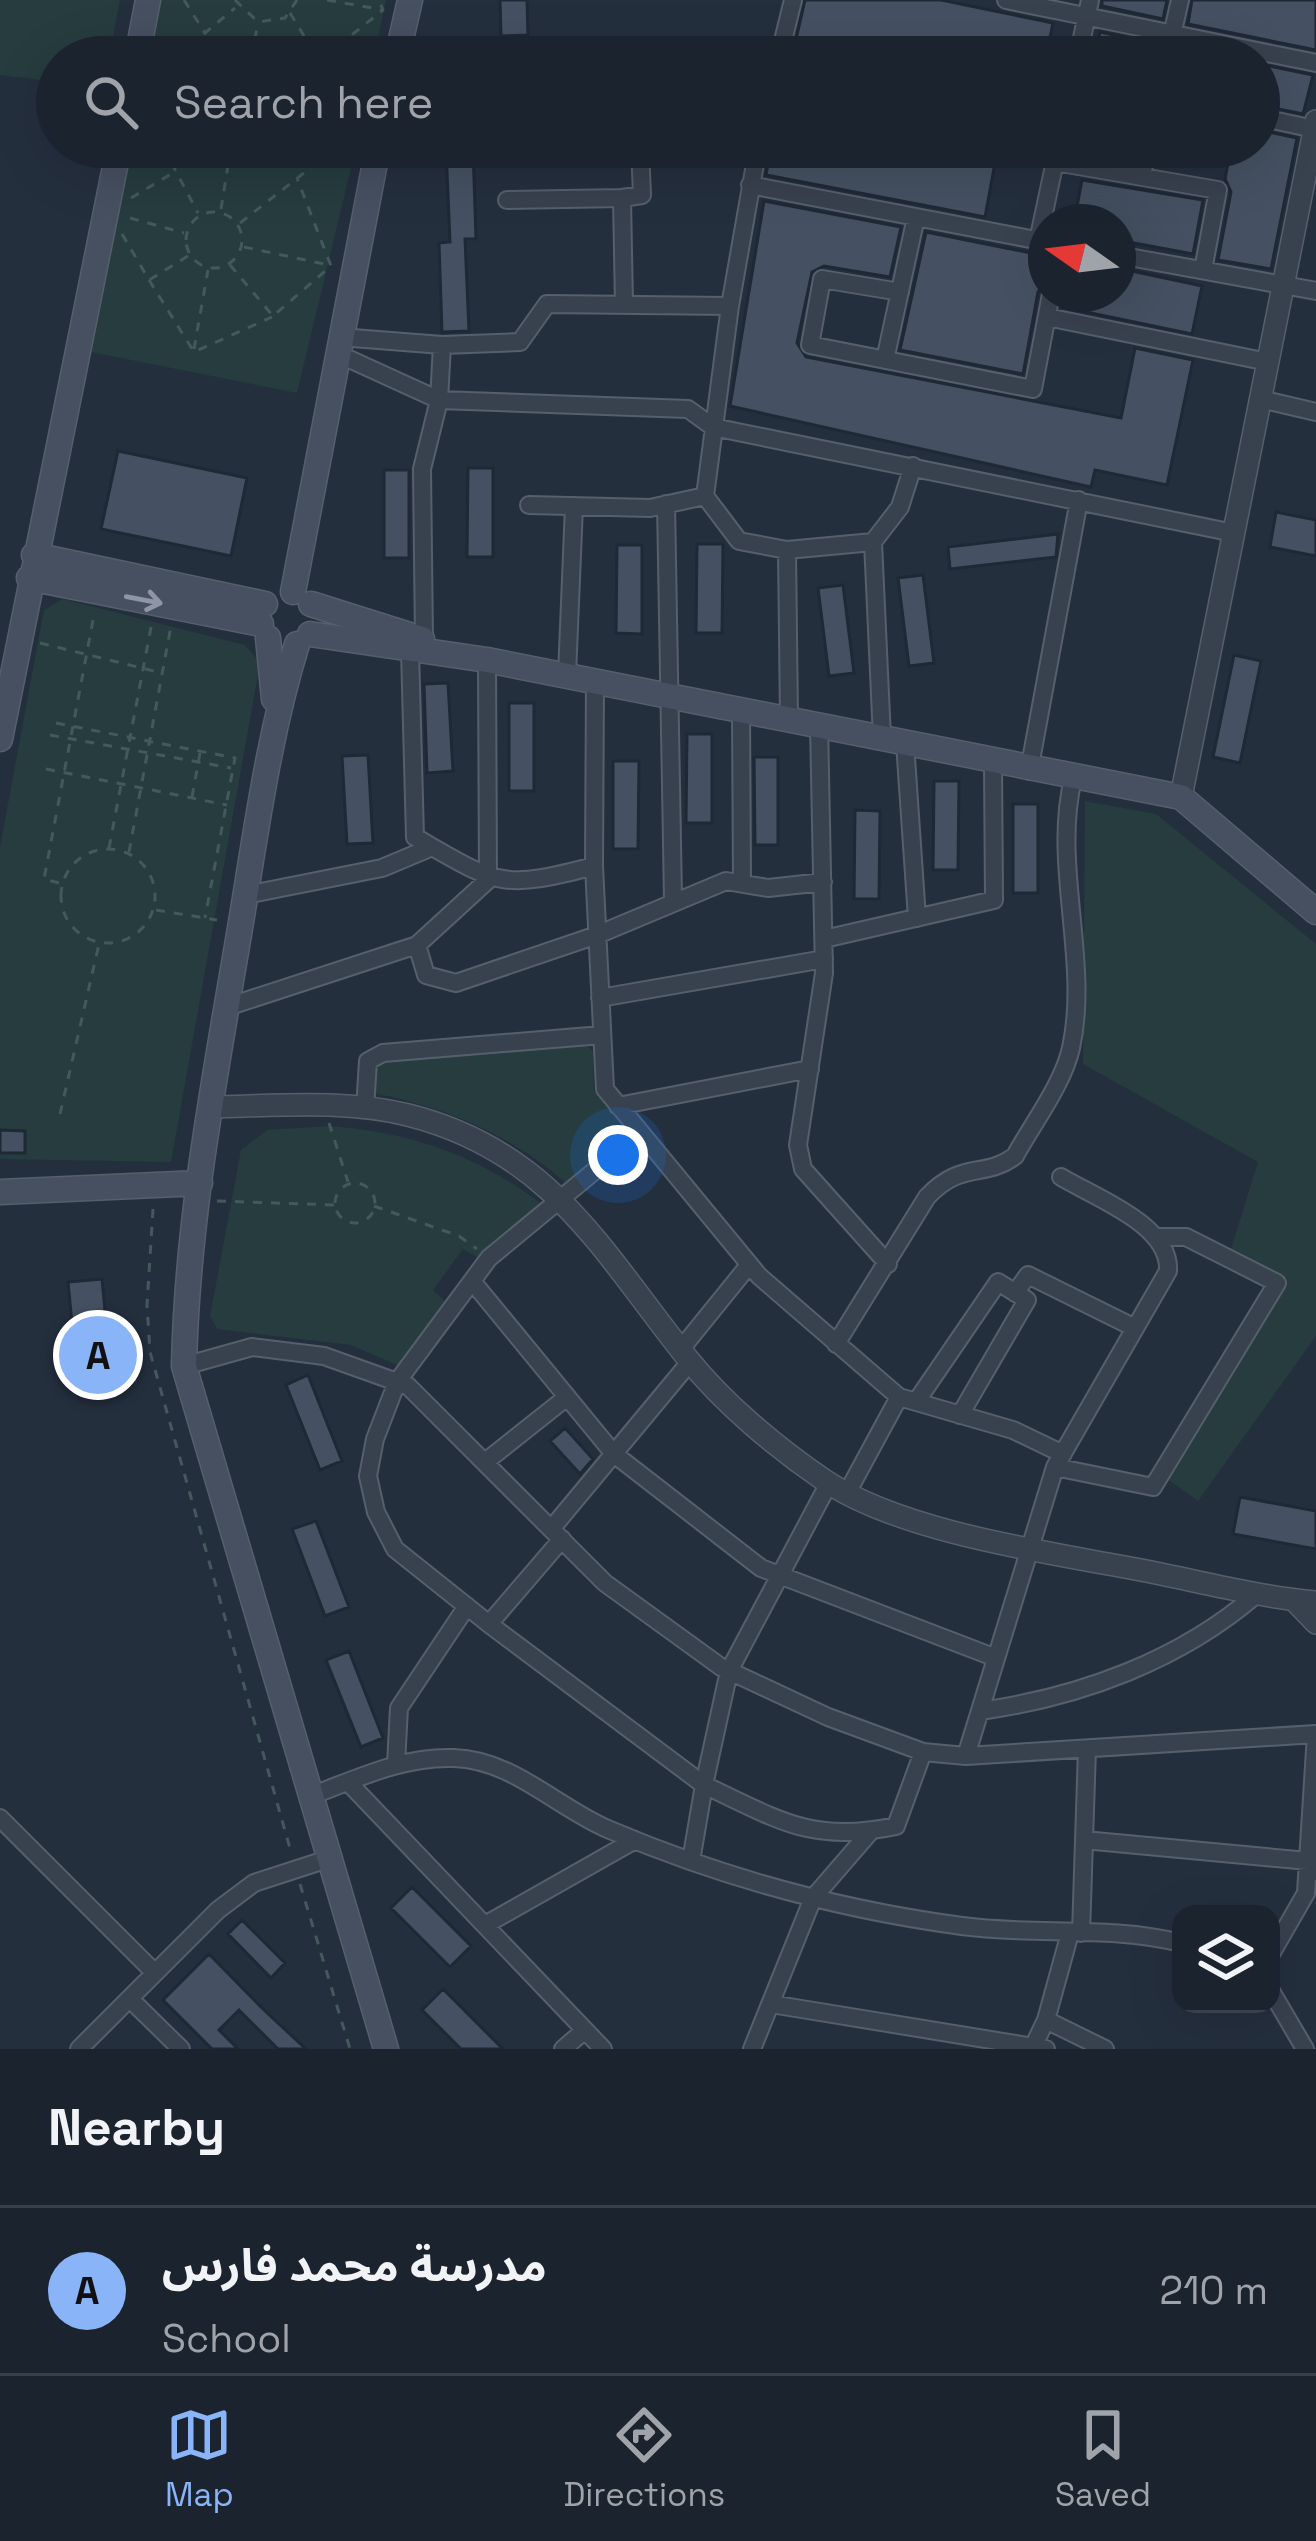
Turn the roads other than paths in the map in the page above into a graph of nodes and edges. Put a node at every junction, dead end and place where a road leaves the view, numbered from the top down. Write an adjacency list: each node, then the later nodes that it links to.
1 (148, 0): 7 (main road)
2 (793, 0): 8 (street)
3 (1006, 0): 5 (street)
4 (1180, 0): 6 (street)
5 (1088, 8): 6 (street)
6 (1172, 34): 9 (street)
7 (141, 36)
8 (784, 36)
9 (1182, 36)
10 (1280, 56): 11 (street)
11 (1316, 63)
12 (1280, 120): 13 (street)
13 (1315, 125): 23 (street)
14 (115, 168): 55 (main road)
15 (374, 168): 38 (main road)
16 (641, 168): 24 (street)
17 (754, 168): 22 (street)
18 (1055, 168): 26 (street)
19 (1111, 168): 21 (street)
20 (1144, 168): 21 (street)
21 (1142, 176): 30 (street)
22 (750, 185): 27 (street); 35 (street)
23 (1309, 197): 31 (street)
24 (622, 198): 25 (street); 34 (street)
25 (507, 200)
26 (1048, 204)
27 (916, 217): 28 (street); 33 (street)
28 (1028, 239)
29 (1136, 258): 30 (street)
30 (1203, 270): 31 (street)
31 (1283, 284): 32 (street); 41 (street)
32 (1316, 291)
33 (900, 292): 40 (street); 40 (street)
34 (624, 305): 35 (street); 39 (street)
35 (730, 306): 45 (street)
36 (1048, 312): 37 (street)
37 (1047, 317): 40 (street); 41 (street)
38 (338, 345): 39 (street); 43 (street); 56 (main road)
39 (442, 345): 43 (street)
40 (885, 360)
41 (1268, 362): 42 (street)
42 (1260, 399): 44 (street); 52 (street)
43 (440, 400): 45 (street); 59 (street)
44 (1316, 412)
45 (713, 427): 46 (street); 47 (street)
46 (914, 466): 48 (street); 53 (street)
47 (705, 496): 49 (street); 54 (street)
48 (1079, 500): 52 (street); 71 (street)
49 (666, 504): 51 (street); 63 (street)
50 (529, 506): 51 (street)
51 (574, 506): 61 (street)
52 (1234, 532): 73 (street)
53 (873, 542): 54 (street); 69 (street)
54 (787, 550): 66 (street)
55 (32, 567): 57 (main road); 57 (main road, one-way to 57); 68 (main road)
56 (302, 598): 57 (main road); 58 (main road); 59 (main road)
57 (265, 622): 58 (main road); 65 (main road)
58 (303, 639): 59 (main road); 65 (main road)
59 (417, 645): 60 (main road); 74 (street)
60 (487, 660): 61 (main road); 76 (street)
61 (567, 675): 62 (main road)
62 (595, 681): 63 (main road); 75 (street)
63 (666, 695): 64 (main road); 80 (street)
64 (741, 710): 66 (main road); 77 (street)
65 (275, 714): 79 (main road)
66 (789, 719): 67 (main road)
67 (819, 724): 69 (main road); 78 (street)
68 (0, 739)
69 (893, 740): 70 (main road); 82 (street)
70 (992, 763): 71 (main road); 82 (street)
71 (1029, 771): 72 (main road)
72 (1073, 779): 73 (main road); 100 (street)
73 (1181, 797): 81 (main road)
74 (432, 847): 76 (street); 79 (street)
75 (594, 866): 76 (street); 83 (street)
76 (488, 880): 85 (street)
77 (742, 882): 78 (street); 80 (street)
78 (823, 882): 84 (street)
79 (246, 895): 88 (main road)
80 (673, 899): 83 (street)
81 (1316, 912)
82 (917, 918): 84 (street)
83 (597, 935): 85 (street); 87 (street)
84 (824, 939): 86 (street)
85 (417, 944): 88 (street)
86 (824, 959): 87 (street); 90 (street)
87 (600, 998): 89 (street)
88 (227, 1007): 92 (main road)
89 (602, 1035): 91 (street); 93 (street)
90 (810, 1069): 91 (street); 100 (street)
91 (618, 1106): 94 (street)
92 (209, 1107): 93 (street); 96 (main road)
93 (365, 1108): 98 (street)
94 (638, 1135): 98 (street); 101 (street)
95 (1061, 1177): 99 (street)
96 (199, 1192): 97 (main road); 107 (main road)
97 (1, 1199)
98 (564, 1201): 102 (street); 106 (street)
99 (1159, 1237): 104 (street); 113 (street)
100 (888, 1264): 105 (street)
101 (749, 1265): 105 (street); 106 (street)
102 (472, 1281): 108 (street); 109 (street)
103 (1015, 1292): 104 (street); 110 (street); 111 (street)
104 (1135, 1328): 113 (street)
105 (836, 1344): 110 (street)
106 (685, 1355): 112 (street); 115 (street)
107 (184, 1366): 108 (street); 134 (main road)
108 (397, 1382): 114 (street); 121 (street)
109 (567, 1397): 112 (street); 114 (street)
110 (908, 1399): 111 (street); 115 (street)
111 (960, 1414): 113 (street)
112 (614, 1454): 116 (street); 118 (street)
113 (1059, 1461): 117 (street)
114 (485, 1462): 116 (street)
115 (838, 1488): 117 (street); 118 (street)
116 (557, 1534): 123 (street); 125 (street)
117 (1029, 1548): 119 (street); 124 (street)
118 (776, 1576): 124 (street); 125 (street)
119 (1258, 1593): 120 (street); 126 (street)
120 (1305, 1601): 122 (street)
121 (467, 1606): 123 (street); 131 (street)
122 (1316, 1623)
123 (489, 1624): 133 (street)
124 (996, 1658): 126 (street)
125 (728, 1671): 129 (street); 133 (street)
126 (980, 1711): 130 (street)
127 (1316, 1734): 128 (street); 141 (street)
128 (1087, 1749): 130 (street); 138 (street)
129 (922, 1752): 130 (street); 136 (street)
130 (967, 1756)
131 (395, 1764): 132 (street); 137 (street)
132 (348, 1782): 134 (street); 143 (street)
133 (704, 1785): 136 (street); 140 (street)
134 (313, 1795): 139 (main road)
135 (0, 1817): 147 (street)
136 (870, 1832): 142 (street)
137 (635, 1840): 140 (street); 143 (street)
138 (1084, 1840): 141 (street); 144 (street)
139 (331, 1858): 147 (street); 154 (main road)
140 (692, 1861): 142 (street)
141 (1312, 1866): 145 (street)
142 (813, 1898): 144 (street); 149 (street)
143 (484, 1924): 152 (street)
144 (1075, 1933): 146 (street); 151 (street)
145 (1280, 1938)
146 (1172, 1941)
147 (155, 1973): 148 (street)
148 (130, 1999): 155 (street); 156 (street)
149 (770, 2004): 153 (street); 159 (street)
150 (1280, 2006): 161 (street)
151 (1046, 2020): 153 (street); 160 (street)
152 (585, 2030): 157 (street); 158 (street)
153 (1038, 2047)
154 (382, 2048)
155 (79, 2049)
156 (181, 2049)
157 (562, 2049)
158 (603, 2049)
159 (752, 2049)
160 (1105, 2049)
161 (1305, 2049)

